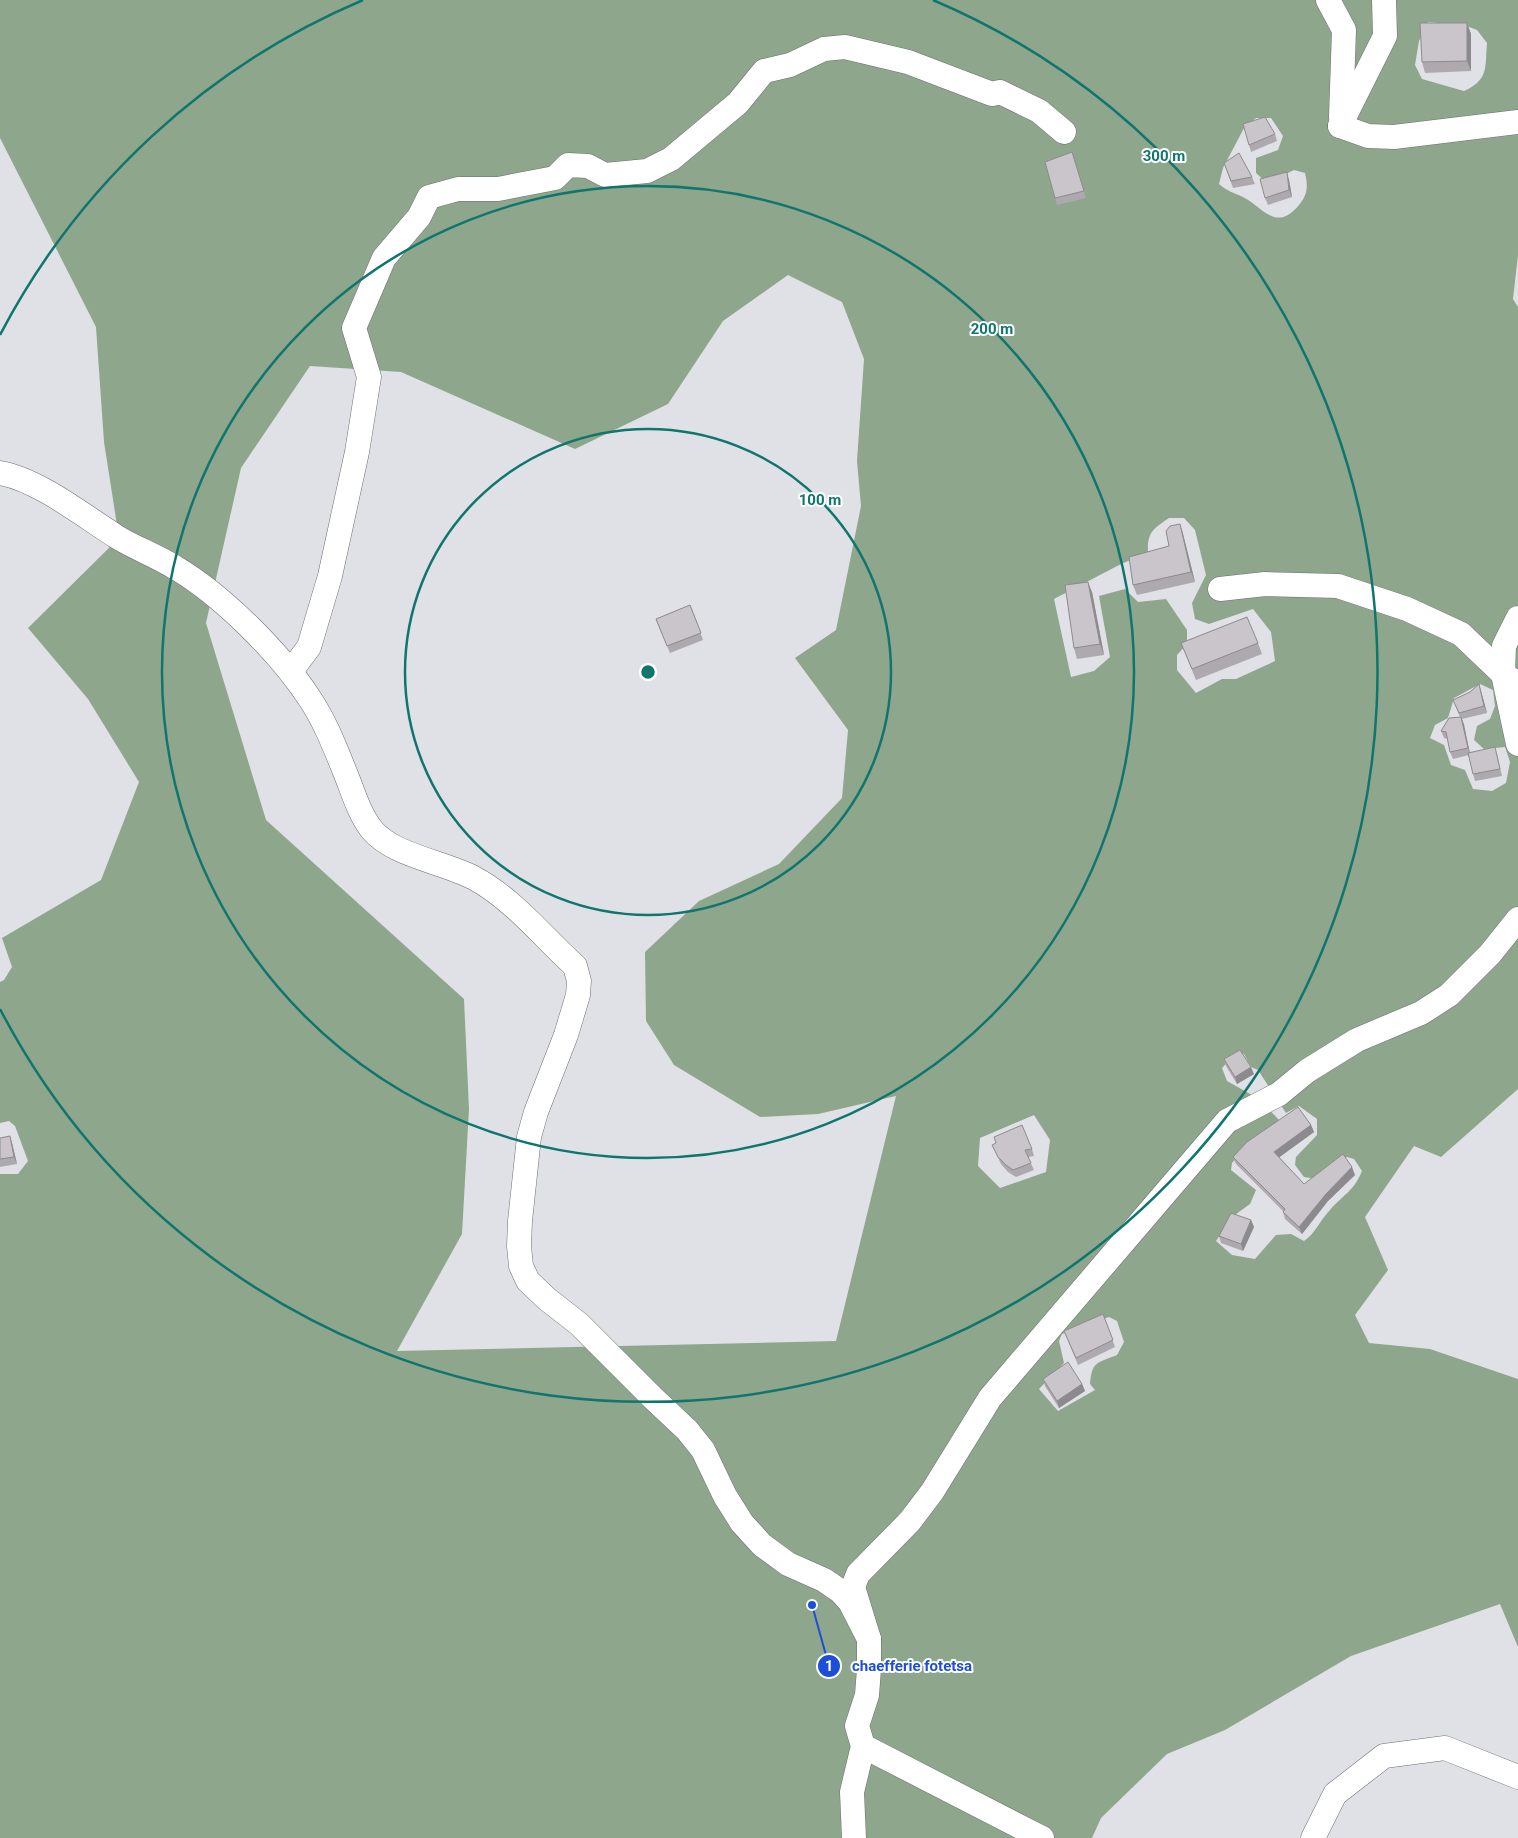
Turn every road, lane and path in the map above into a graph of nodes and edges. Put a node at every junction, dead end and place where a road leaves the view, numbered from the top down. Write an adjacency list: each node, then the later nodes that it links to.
1 (1328, 0): 4 (street)
2 (1384, 0): 4 (street)
3 (1518, 122): 4 (street)
4 (1340, 126)
5 (1064, 132): 9 (street)
6 (0, 473): 9 (street)
7 (1220, 589): 10 (street)
8 (1518, 618): 10 (street)
9 (291, 671): 13 (street)
10 (1510, 679): 11 (street)
11 (1518, 744)
12 (1518, 919): 13 (street)
13 (869, 1640): 14 (street)
14 (863, 1746): 16 (street); 17 (street)
15 (1518, 1777): 18 (street)
16 (854, 1838)
17 (1042, 1838)
18 (1313, 1838)

